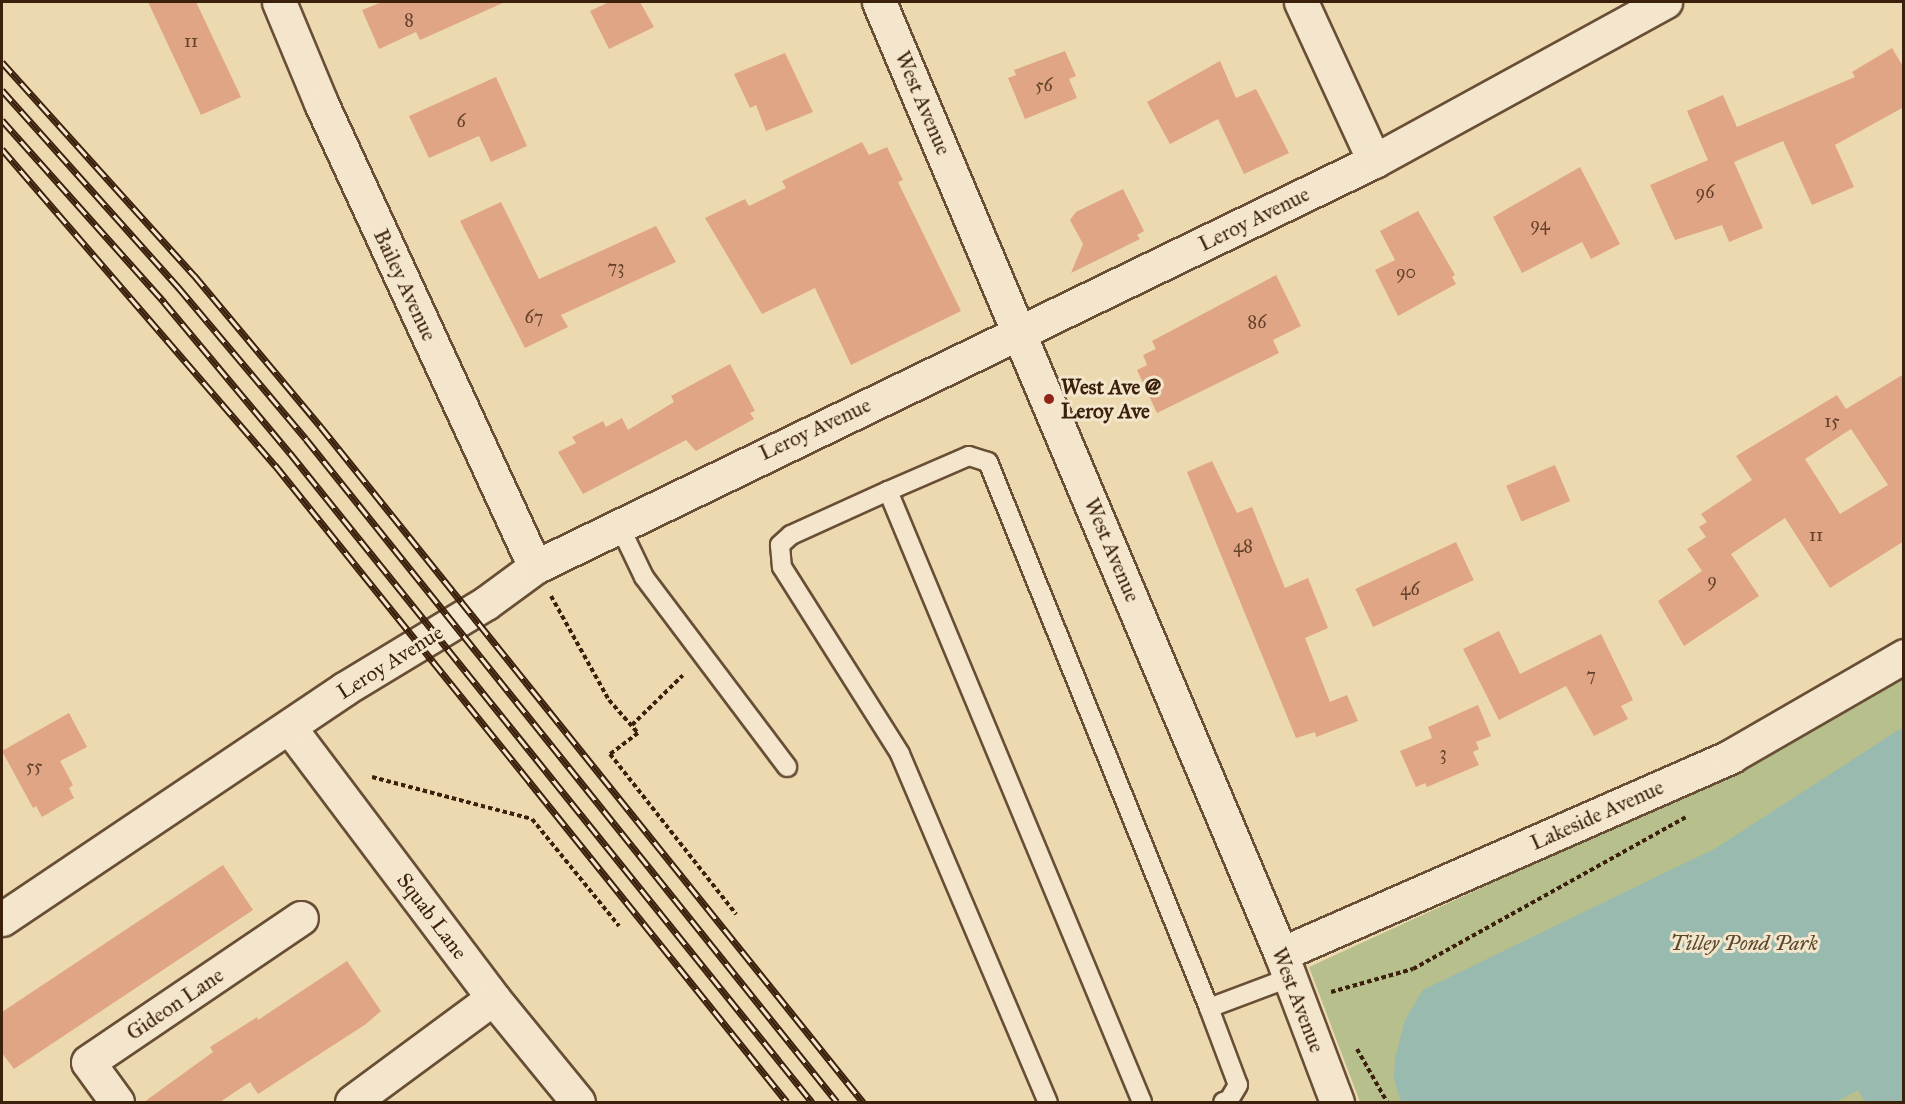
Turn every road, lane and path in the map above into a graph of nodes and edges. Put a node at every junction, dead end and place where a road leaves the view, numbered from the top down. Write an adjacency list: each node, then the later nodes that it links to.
1 (279, 2): 9 (street, Bailey Avenue)
2 (879, 2): 6 (street, West Avenue)
3 (1300, 2): 5 (street)
4 (1665, 2): 5 (street, Leroy Avenue)
5 (1374, 161): 6 (street, Leroy Avenue)
6 (1022, 332): 8 (street, Leroy Avenue); 21 (street, West Avenue)
7 (888, 491): 24 (lane); 28 (lane); 29 (lane)
8 (620, 527): 9 (street, Leroy Avenue); 11 (lane)
9 (535, 567): 12 (path); 13 (street, Leroy Avenue)
10 (1904, 656): 21 (street, Lakeside Avenue)
11 (705, 658): 12 (path); 14 (lane)
12 (632, 725): 17 (path)
13 (289, 727): 15 (street, Squab Lane); 19 (street, Leroy Avenue)
14 (787, 767)
15 (333, 785): 20 (path); 23 (street, Squab Lane)
16 (1695, 812): 22 (path)
17 (736, 914)
18 (302, 918): 25 (street, Gideon Lane)
19 (2, 919)
20 (619, 926)
21 (1285, 966): 24 (lane); 31 (street, West Avenue)
22 (1326, 994)
23 (493, 998): 26 (street); 27 (street, Squab Lane)
24 (1209, 1008): 30 (lane)
25 (117, 1102)
26 (352, 1102)
27 (578, 1102)
28 (1048, 1102)
29 (1142, 1102)
30 (1223, 1102)
31 (1337, 1102)

